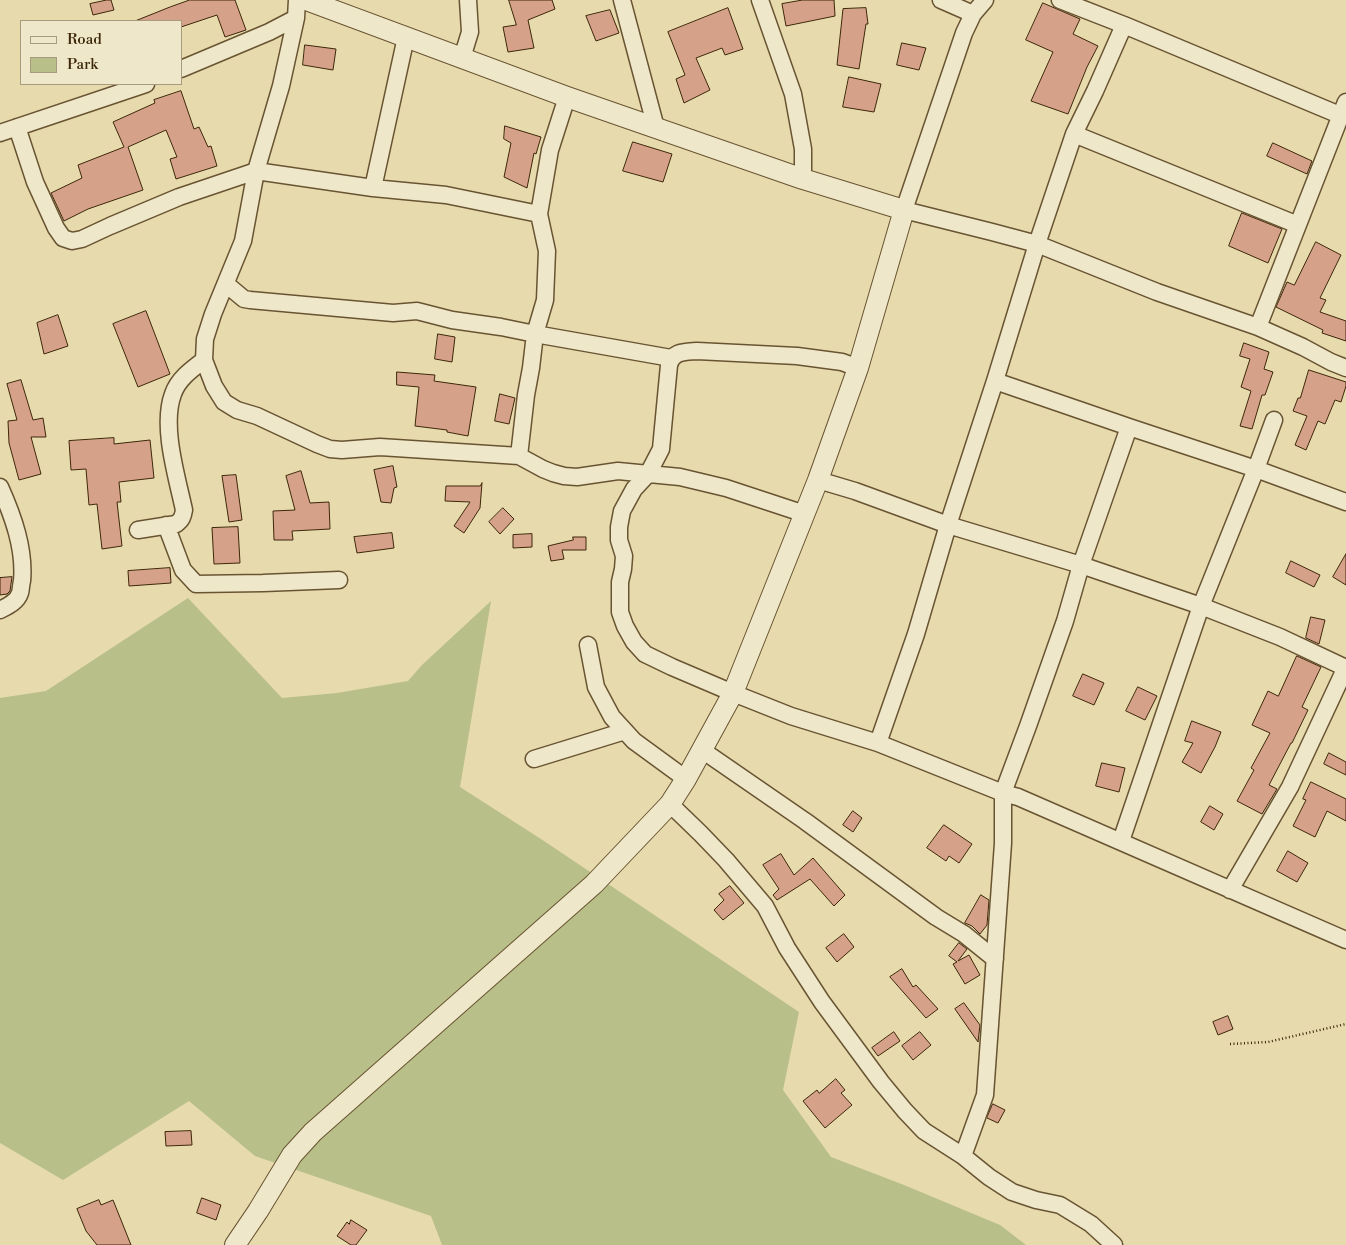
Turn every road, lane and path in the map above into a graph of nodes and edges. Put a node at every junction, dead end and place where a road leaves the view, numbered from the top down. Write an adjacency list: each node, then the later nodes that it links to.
1 (297, 0): 10 (street)
2 (306, 0): 12 (street)
3 (468, 0): 13 (street)
4 (622, 0): 19 (street)
5 (760, 0): 23 (street)
6 (941, 0): 9 (street)
7 (985, 0): 9 (street)
8 (1060, 0): 11 (street)
9 (973, 14): 25 (street)
10 (296, 18): 14 (street); 22 (street)
11 (1124, 25): 17 (street); 21 (street)
12 (406, 37): 13 (street); 24 (street)
13 (462, 58): 16 (street)
14 (182, 69)
15 (143, 85): 18 (street)
16 (567, 97): 19 (street); 26 (street)
17 (1344, 109): 27 (street)
18 (17, 127): 20 (street); 22 (street)
19 (656, 128): 23 (street)
20 (0, 133)
21 (1074, 134): 27 (street); 28 (street)
22 (256, 171): 24 (street); 29 (street)
23 (804, 179): 25 (street)
24 (373, 188): 26 (street)
25 (904, 210): 28 (street); 35 (street)
26 (539, 214): 31 (street)
27 (1298, 226): 30 (street)
28 (1036, 244): 30 (street); 36 (street)
29 (226, 284): 31 (street); 33 (street)
30 (1258, 327): 34 (street)
31 (535, 334): 32 (street); 39 (street)
32 (671, 358): 35 (street); 41 (street)
33 (204, 360): 39 (street); 46 (street)
34 (1341, 363)
35 (858, 368): 42 (street)
36 (995, 381): 38 (street); 47 (street)
37 (1274, 420): 40 (street)
38 (1129, 427): 40 (street); 49 (street)
39 (519, 456): 41 (street)
40 (1256, 469): 44 (street); 51 (street)
41 (648, 474): 45 (street); 55 (street)
42 (818, 480): 45 (street); 47 (street)
43 (0, 487): 52 (street)
44 (1346, 502)
45 (805, 514): 55 (street)
46 (166, 525): 48 (street); 50 (street)
47 (948, 525): 49 (street); 57 (street)
48 (138, 530)
49 (1082, 564): 51 (street); 61 (street)
50 (339, 580)
51 (1201, 606): 54 (street); 63 (street)
52 (0, 610)
53 (588, 645): 56 (street)
54 (1346, 667): 64 (street)
55 (733, 693): 57 (street); 58 (street)
56 (625, 731): 59 (street); 60 (street)
57 (878, 743): 61 (street)
58 (702, 750): 60 (street); 66 (street)
59 (534, 759)
60 (686, 779): 62 (street)
61 (1003, 793): 63 (street); 66 (street)
62 (670, 804): 69 (street); 70 (street)
63 (1121, 841): 64 (street)
64 (1230, 890): 65 (street)
65 (1346, 940)
66 (995, 959): 69 (street)
67 (1346, 1024): 68 (path)
68 (1230, 1044)
69 (963, 1156): 71 (street)
70 (235, 1245)
71 (1114, 1245)

